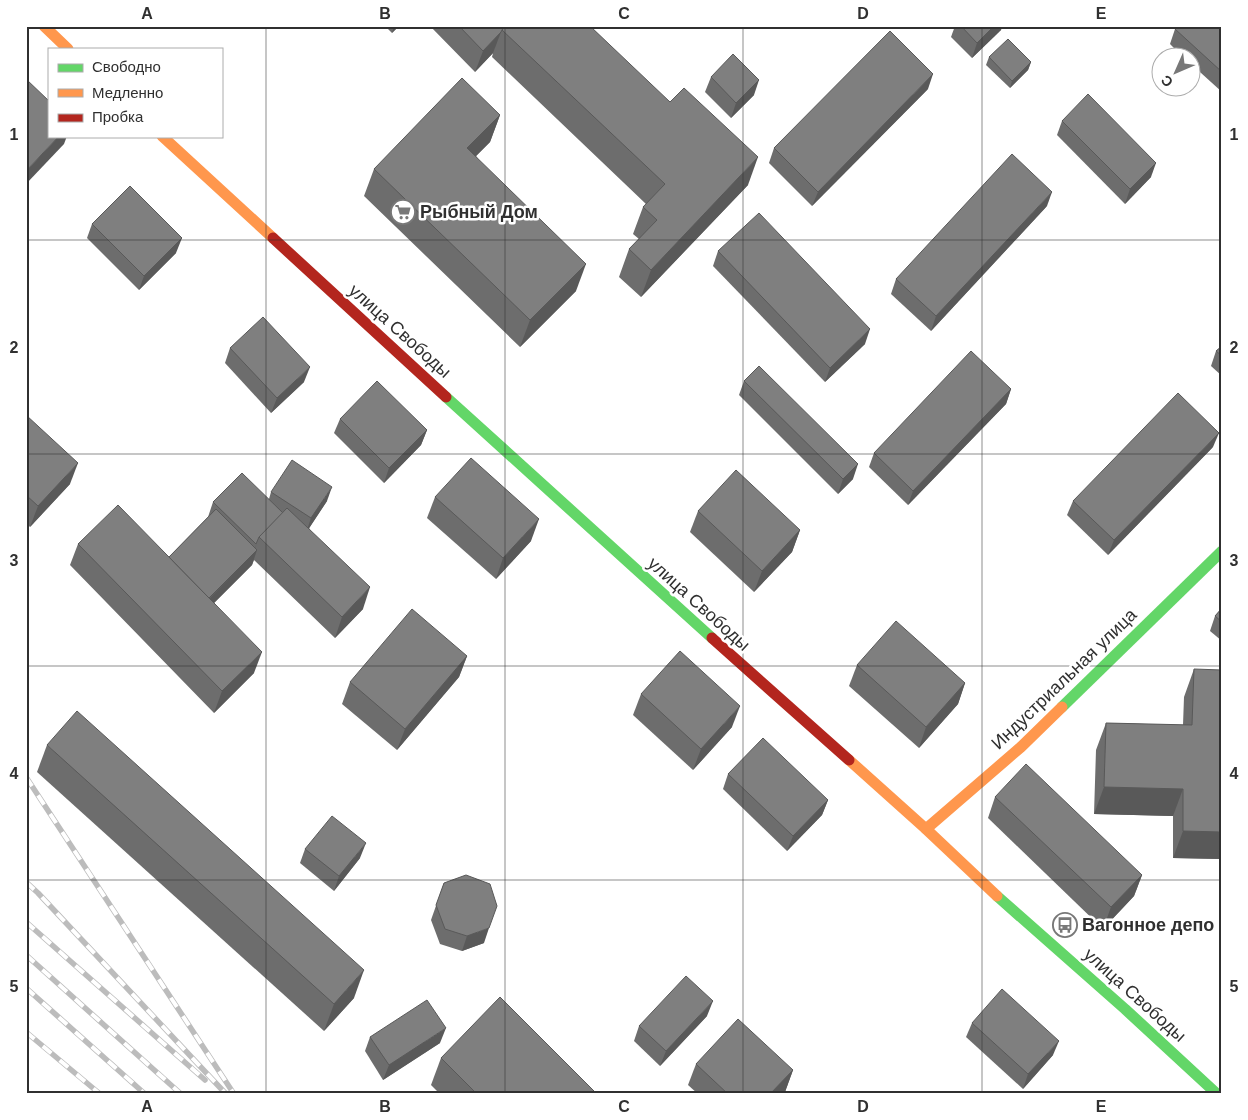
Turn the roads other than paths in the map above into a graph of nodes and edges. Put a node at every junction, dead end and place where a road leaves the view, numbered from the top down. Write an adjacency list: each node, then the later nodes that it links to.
1 (44, 26): 2 (street)
2 (67, 48)
3 (164, 138): 5 (street, улица Свободы)
4 (1222, 551): 5 (street, Индустриальная улица)
5 (926, 828): 6 (street, улица Свободы)
6 (1217, 1094)

